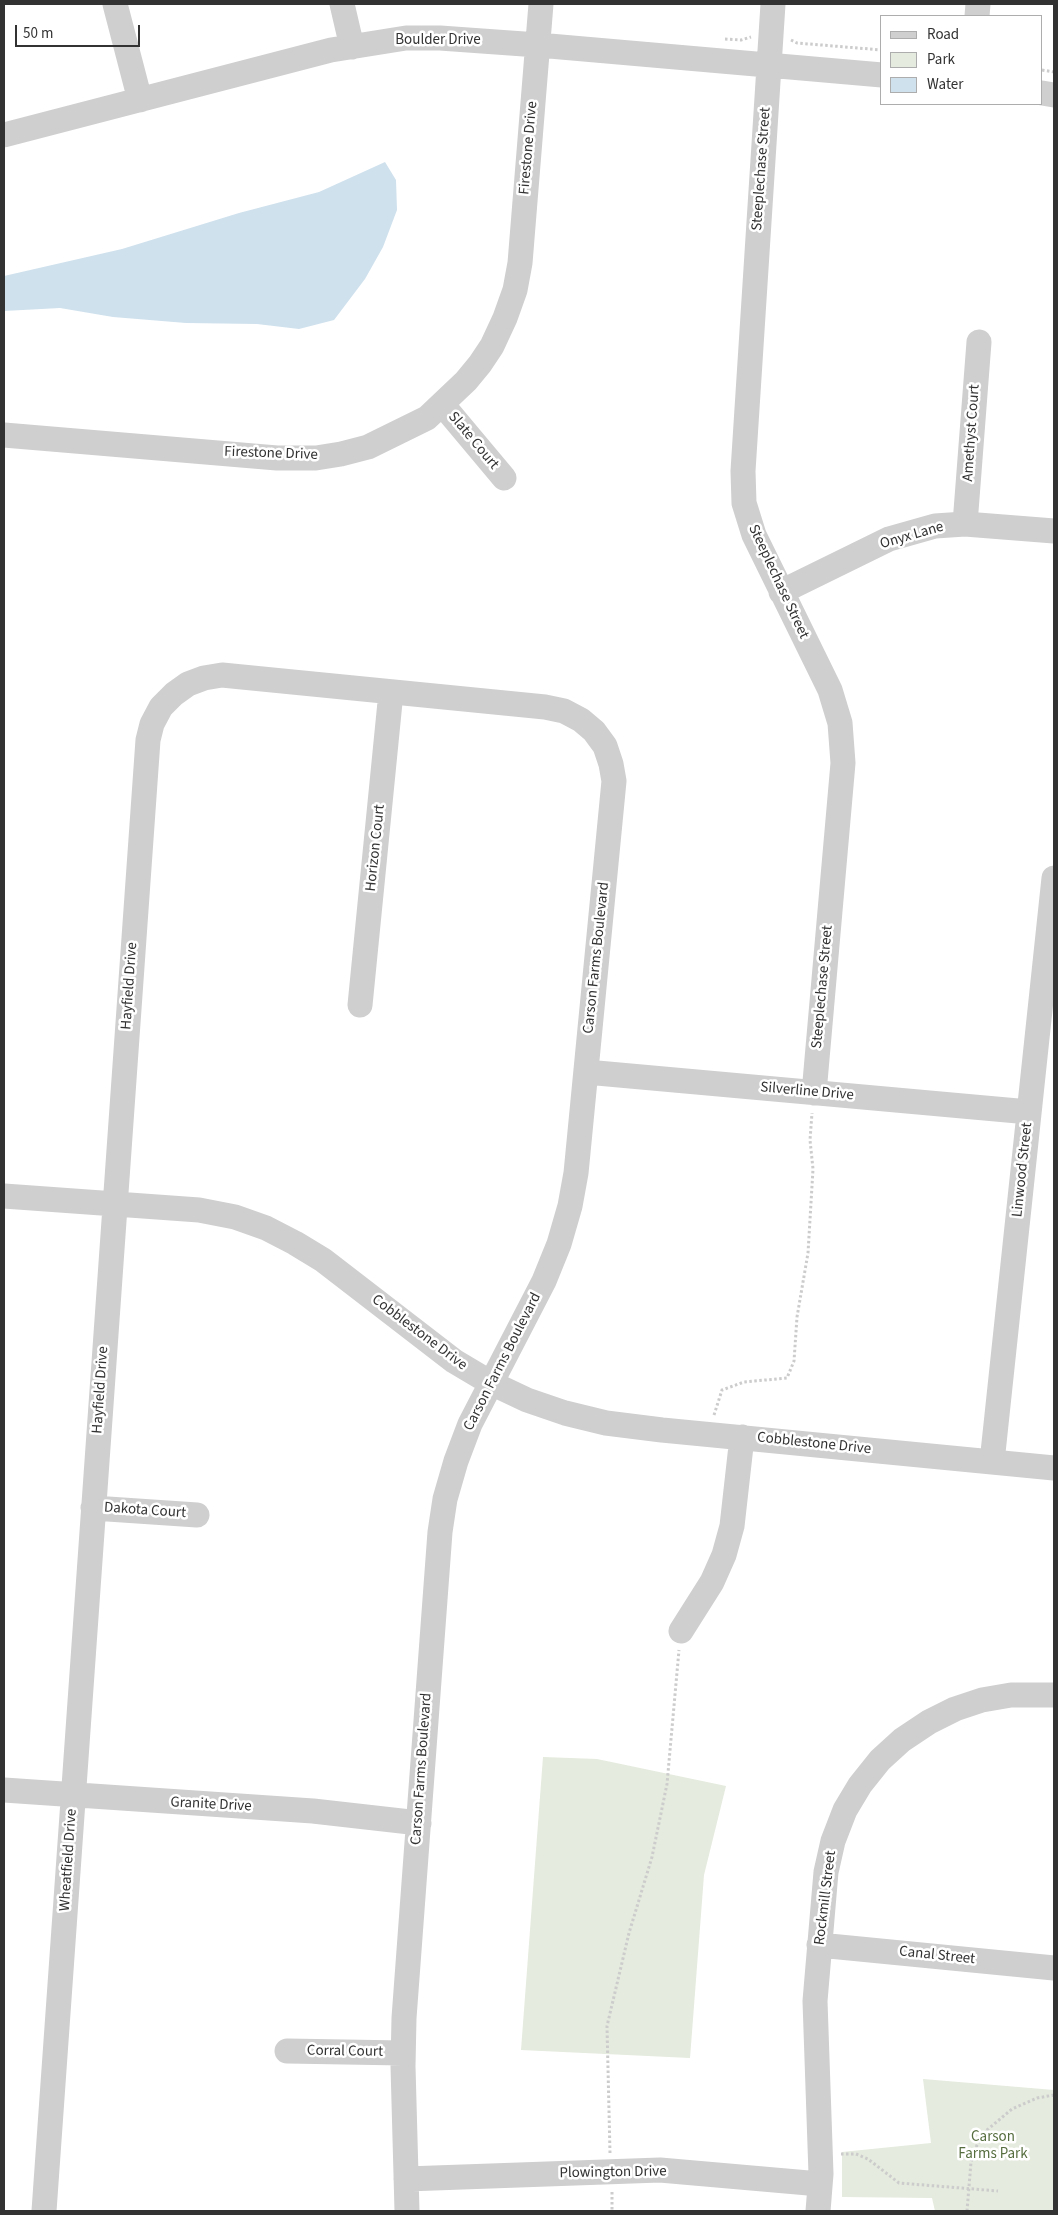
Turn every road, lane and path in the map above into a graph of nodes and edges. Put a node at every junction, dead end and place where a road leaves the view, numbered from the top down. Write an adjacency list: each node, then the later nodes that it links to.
1 (115, 4): 9 (street)
2 (342, 4): 6 (street)
3 (540, 4): 5 (street, Firestone Drive)
4 (773, 4): 7 (street, Steeplechase Street)
5 (538, 45): 6 (street, Boulder Drive); 7 (street, Boulder Drive); 12 (street, Firestone Drive)
6 (352, 47): 9 (street, Boulder Drive)
7 (768, 64): 8 (street, Boulder Drive); 17 (street, Steeplechase Street)
8 (880, 75)
9 (140, 100): 10 (street, Boulder Drive)
10 (4, 135)
11 (979, 342): 15 (street, Amethyst Court)
12 (442, 404): 13 (street, Firestone Drive); 14 (street, Slate Court)
13 (4, 435)
14 (504, 478)
15 (965, 524): 16 (street, Onyx Lane); 17 (street, Onyx Lane)
16 (1054, 531)
17 (781, 592): 22 (street, Steeplechase Street)
18 (391, 692): 20 (street, Horizon Court); 21 (street, Carson Farms Boulevard); 25 (street, Hayfield Drive)
19 (1054, 878): 23 (street, Linwood Street)
20 (360, 1005)
21 (586, 1072): 22 (street, Silverline Drive); 26 (street, Carson Farms Boulevard)
22 (814, 1093): 23 (street, Silverline Drive); 27 (path)
23 (1029, 1112): 29 (street, Linwood Street)
24 (4, 1196): 25 (street, Cobblestone Drive)
25 (114, 1203): 26 (street, Cobblestone Drive); 31 (street, Hayfield Drive)
26 (491, 1383): 27 (street, Cobblestone Drive); 37 (street, Carson Farms Boulevard)
27 (713, 1435): 28 (street, Cobblestone Drive)
28 (742, 1437): 29 (street, Cobblestone Drive); 33 (street)
29 (992, 1462): 30 (street, Cobblestone Drive)
30 (1054, 1468)
31 (93, 1508): 32 (street, Dakota Court); 36 (street, Wheatfield Drive)
32 (198, 1515)
33 (681, 1631): 44 (path)
34 (1054, 1695): 38 (street, Rockmill Street)
35 (4, 1790): 36 (street, Granite Drive)
36 (74, 1796): 37 (street, Granite Drive); 49 (street, Wheatfield Drive)
37 (418, 1823): 41 (street, Carson Farms Boulevard)
38 (819, 1945): 39 (street, Canal Street); 43 (street, Rockmill Street)
39 (1054, 1968)
40 (287, 2050): 41 (street, Corral Court)
41 (403, 2053): 45 (street, Carson Farms Boulevard)
42 (1054, 2095): 47 (path)
43 (820, 2153): 46 (street, Rockmill Street); 47 (path)
44 (611, 2172): 45 (street, Plowington Drive); 46 (street, Plowington Drive); 51 (path)
45 (406, 2179): 50 (street, Carson Farms Boulevard)
46 (820, 2184): 52 (street, Rockmill Street)
47 (968, 2188): 48 (path); 53 (path)
48 (998, 2191)
49 (44, 2211)
50 (407, 2211)
51 (612, 2211)
52 (818, 2211)
53 (968, 2211)

